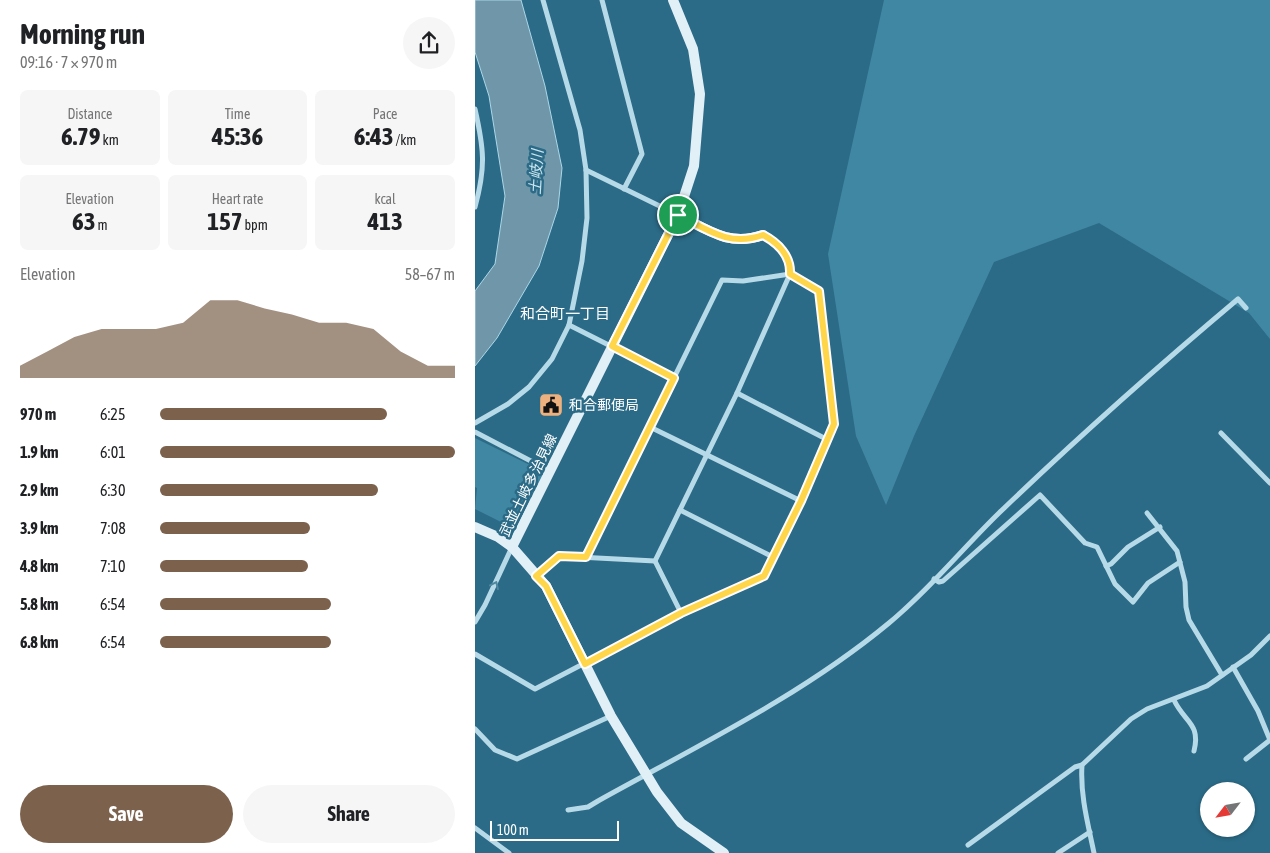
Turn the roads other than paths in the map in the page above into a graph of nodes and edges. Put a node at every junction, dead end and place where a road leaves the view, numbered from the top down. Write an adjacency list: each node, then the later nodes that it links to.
1 (543, 0): 5 (street)
2 (602, 0): 6 (street)
3 (673, 0): 8 (main road, 武並土岐多治見線)
4 (475, 109): 7 (street)
5 (586, 170): 6 (street); 12 (street)
6 (624, 189): 8 (street)
7 (475, 207)
8 (678, 215): 9 (main road); 13 (main road, 武並土岐多治見線)
9 (763, 235): 10 (street)
10 (790, 274): 14 (street); 15 (street); 20 (street)
11 (1246, 308): 36 (street)
12 (569, 325): 13 (street); 16 (street)
13 (612, 346): 14 (street); 22 (main road, 武並土岐多治見線)
14 (674, 378): 17 (street)
15 (737, 393): 20 (street); 21 (street)
16 (475, 422)
17 (650, 427): 21 (street); 31 (street)
18 (475, 432): 22 (street)
19 (1221, 433): 23 (street)
20 (828, 440): 24 (street)
21 (707, 455): 24 (street); 25 (street)
22 (551, 471): 29 (main road, 武並土岐多治見線)
23 (1270, 482)
24 (801, 501): 30 (street)
25 (680, 510): 30 (street); 32 (street)
26 (1147, 513): 28 (street)
27 (475, 527): 29 (main road)
28 (1160, 527): 33 (street); 34 (street)
29 (512, 547): 35 (main road, 武並土岐多治見線); 38 (street, one-way to 29)
30 (773, 556): 37 (street)
31 (586, 557): 32 (street); 35 (street)
32 (655, 561): 37 (street)
33 (1180, 562): 34 (street); 43 (street)
34 (1106, 566): 36 (street)
35 (536, 576): 41 (main road, 武並土岐多治見線)
36 (934, 579): 51 (street)
37 (681, 613): 41 (street)
38 (475, 622)
39 (1270, 636): 42 (street)
40 (475, 654): 41 (street)
41 (585, 664): 45 (main road, 武並土岐多治見線)
42 (1233, 667): 43 (street); 47 (street)
43 (1222, 675): 44 (street)
44 (1174, 700): 48 (street); 50 (street)
45 (611, 716): 46 (street); 51 (main road, 武並土岐多治見線)
46 (475, 729)
47 (1270, 740): 49 (street)
48 (1194, 752)
49 (1246, 759)
50 (1082, 765): 54 (street); 55 (street)
51 (646, 774): 52 (street); 57 (main road, 武並土岐多治見線)
52 (568, 810)
53 (475, 828): 56 (street)
54 (1090, 832): 58 (street); 59 (street)
55 (969, 845)
56 (509, 853)
57 (724, 853)
58 (1057, 853)
59 (1094, 853)

